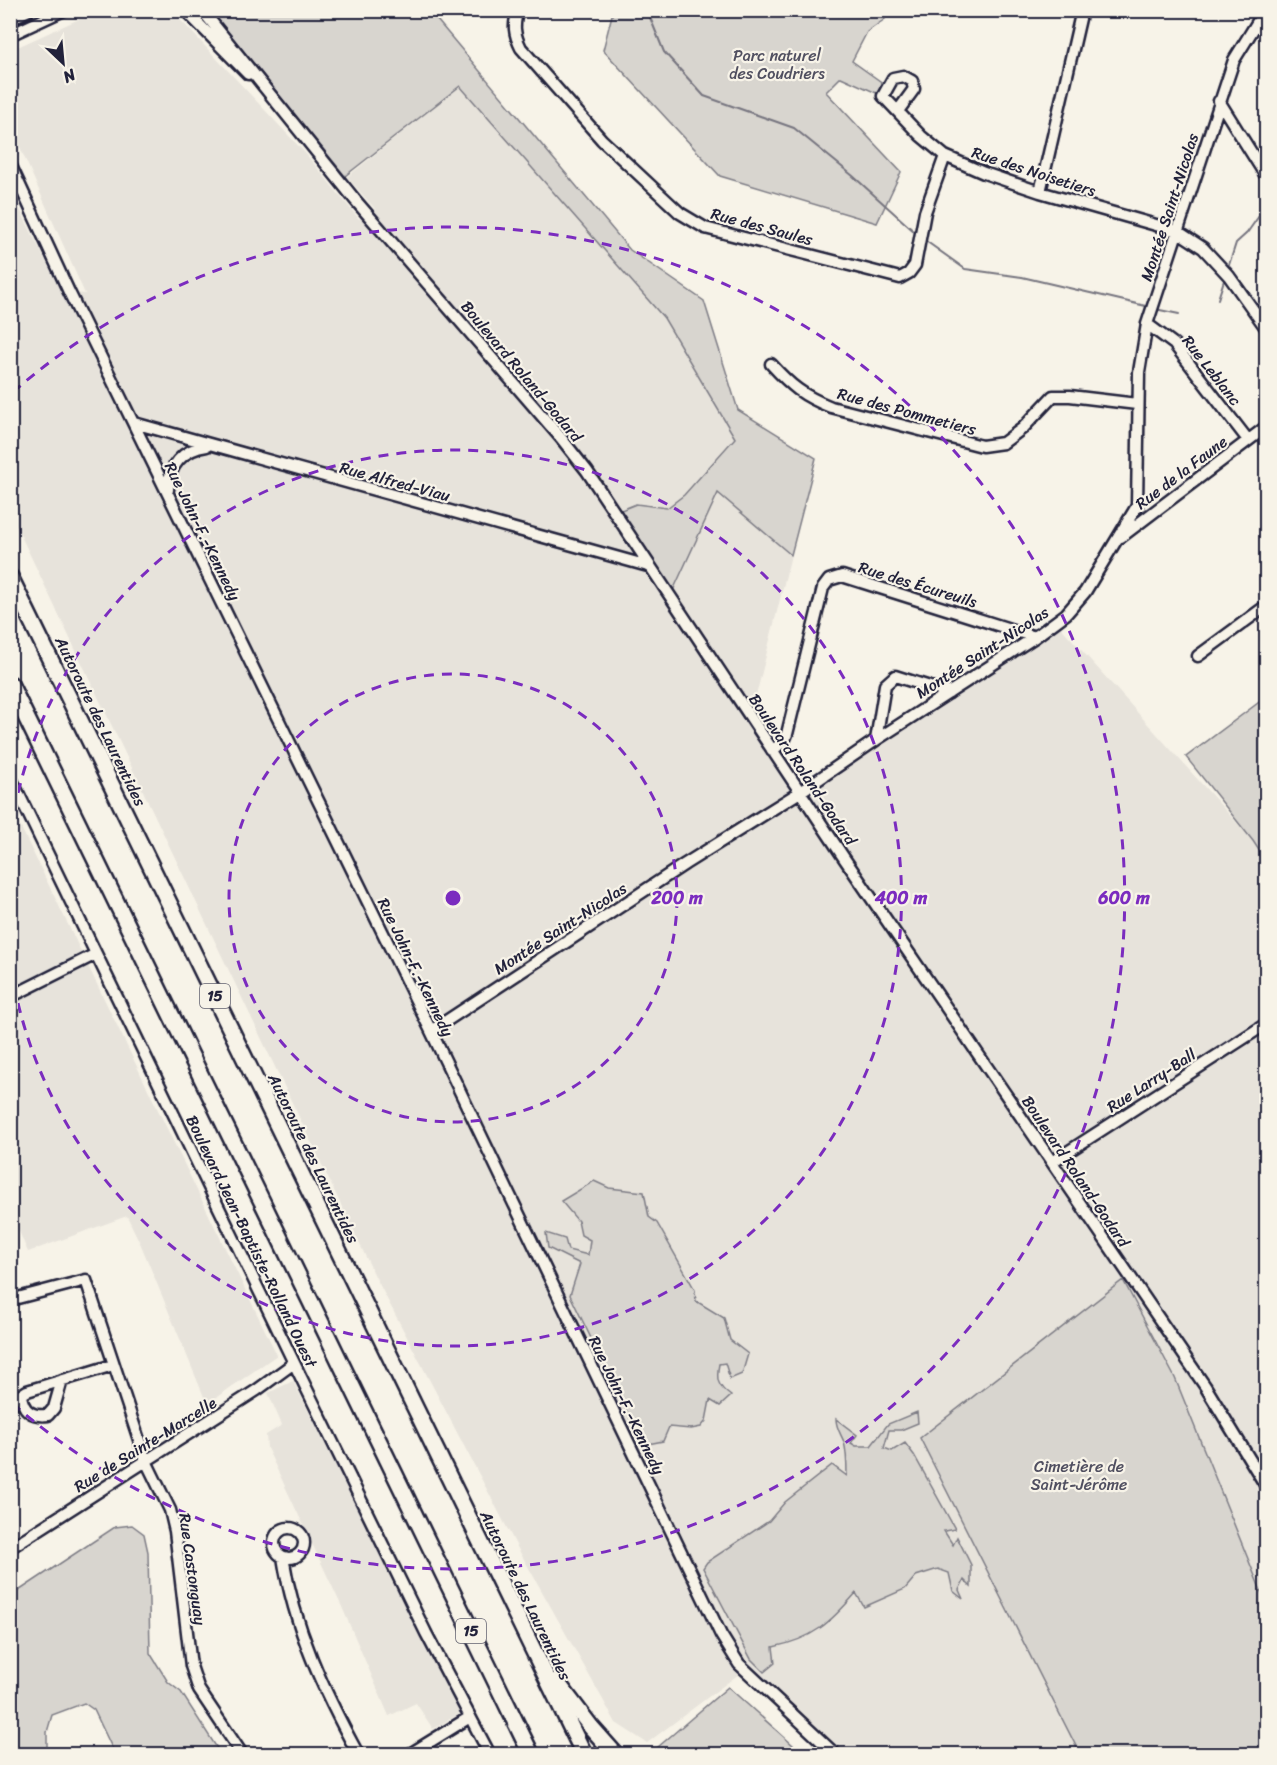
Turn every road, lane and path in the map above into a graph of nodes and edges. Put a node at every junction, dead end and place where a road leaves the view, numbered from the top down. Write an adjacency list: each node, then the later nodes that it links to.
1 (29, 10): 8 (street)
2 (64, 10): 9 (street)
3 (186, 10): 10 (street, Boulevard Roland-Godard)
4 (202, 10): 10 (street, Boulevard Roland-Godard)
5 (518, 10): 13 (street, Rue des Saules)
6 (1082, 10): 16 (street)
7 (1265, 14): 11 (street, Montée Saint-Nicolas)
8 (10, 19)
9 (10, 35)
10 (274, 100): 28 (street, Boulevard Roland-Godard)
11 (1219, 100): 15 (street); 17 (street, Montée Saint-Nicolas)
12 (898, 111): 13 (street, Rue des Noisetiers)
13 (945, 156): 16 (street, Rue des Noisetiers)
14 (10, 164): 22 (street, Rue John-F.-Kennedy)
15 (1266, 176)
16 (1040, 192): 17 (street, Rue des Noisetiers)
17 (1177, 231): 18 (street, Montée Saint-Nicolas); 19 (street, Rue des Noisetiers)
18 (1148, 324): 21 (street, Montée Saint-Nicolas); 24 (street, Rue Leblanc)
19 (1266, 328)
20 (771, 364): 21 (street, Rue des Pommetiers)
21 (1137, 404): 27 (street, Montée Saint-Nicolas)
22 (134, 423): 25 (street, Rue Alfred-Viau); 26 (street, Rue John-F.-Kennedy)
23 (1266, 427): 24 (street, Rue de la Faune)
24 (1248, 440): 27 (street, Rue de la Faune)
25 (210, 446): 26 (street); 28 (street, Rue Alfred-Viau)
26 (169, 494): 42 (street, Rue John-F.-Kennedy)
27 (1115, 542): 31 (street, Montée Saint-Nicolas)
28 (648, 566): 36 (street, Boulevard Roland-Godard)
29 (10, 577): 52 (highway, Autoroute des Laurentides / 15)
30 (1266, 606): 32 (street)
31 (1035, 637): 34 (street, Montée Saint-Nicolas); 36 (street, Rue des Écureuils)
32 (1198, 656)
33 (10, 684): 53 (highway, 15)
34 (949, 693): 35 (street, Montée Saint-Nicolas); 35 (street)
35 (876, 740): 38 (street, Montée Saint-Nicolas)
36 (772, 752): 38 (street, Boulevard Roland-Godard)
37 (10, 776): 39 (street, Boulevard Jean-Baptiste-Rolland Ouest)
38 (800, 792): 42 (street, Montée Saint-Nicolas); 43 (street, Boulevard Roland-Godard)
39 (96, 954): 40 (street); 45 (street, Boulevard Jean-Baptiste-Rolland Ouest)
40 (10, 997)
41 (1266, 1024): 43 (street, Rue Larry-Ball)
42 (431, 1031): 63 (street, Rue John-F.-Kennedy)
43 (1052, 1162): 49 (street, Boulevard Roland-Godard)
44 (10, 1300): 46 (street, Rue Castonguay)
45 (294, 1363): 48 (street, Rue de Sainte-Marcelle); 54 (street, Boulevard Jean-Baptiste-Rolland Ouest)
46 (113, 1365): 47 (street); 48 (street, Rue Castonguay)
47 (62, 1380)
48 (146, 1461): 50 (street, Rue de Sainte-Marcelle); 55 (street, Rue Castonguay)
49 (1266, 1486)
50 (10, 1548)
51 (283, 1557): 56 (street)
52 (536, 1655): 61 (highway, Autoroute des Laurentides / 15); 62 (highway)
53 (513, 1716): 59 (highway); 60 (highway, 15)
54 (470, 1717): 57 (street); 58 (street, Boulevard Jean-Baptiste-Rolland Ouest)
55 (242, 1755)
56 (358, 1755)
57 (410, 1755)
58 (488, 1755)
59 (517, 1755)
60 (531, 1755)
61 (584, 1755)
62 (615, 1755)
63 (835, 1755)

